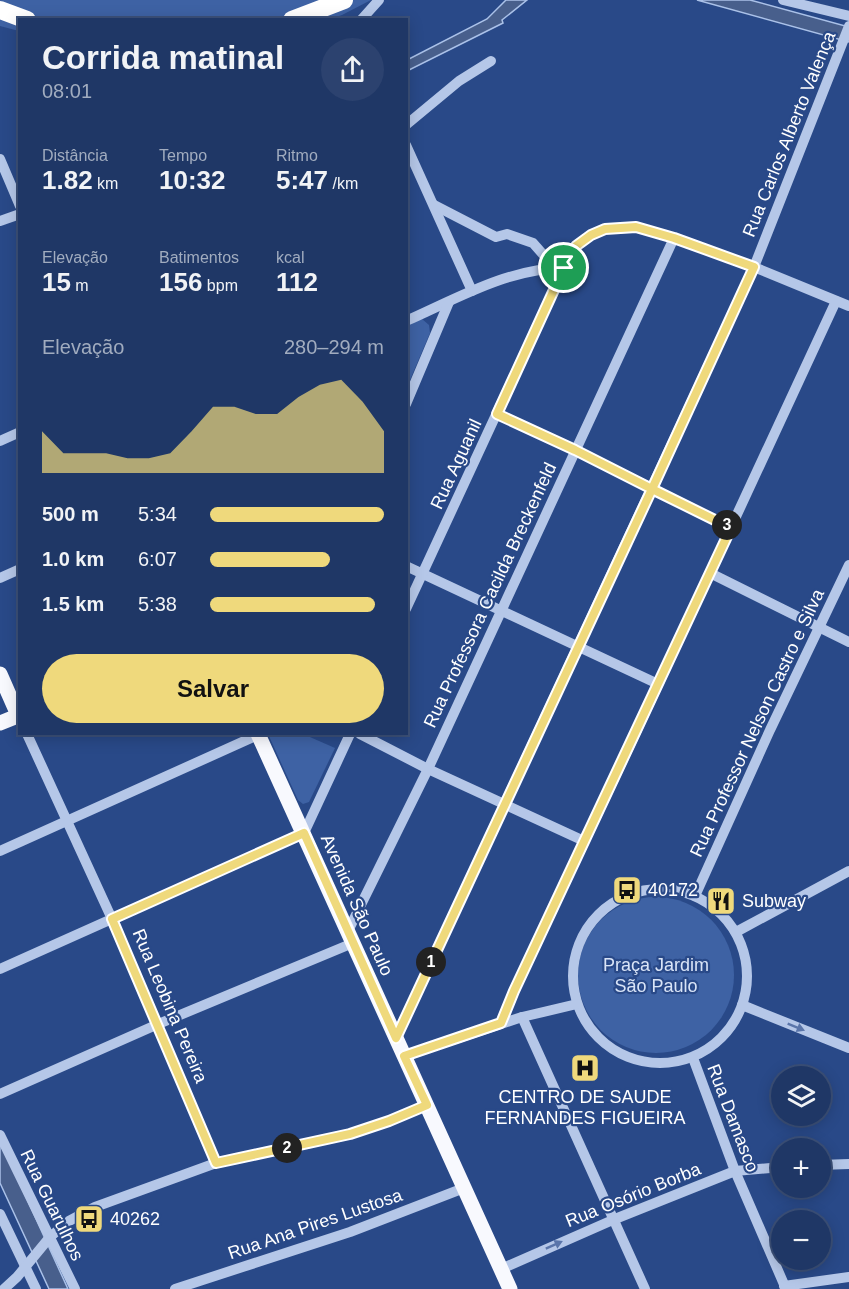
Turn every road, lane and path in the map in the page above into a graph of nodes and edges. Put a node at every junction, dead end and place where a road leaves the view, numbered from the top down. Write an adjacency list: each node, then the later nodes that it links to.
1 (344, 0): 8 (highway)
2 (379, 0): 9 (street)
3 (783, 0): 4 (street)
4 (800, 2): 6 (street)
5 (0, 10): 7 (highway)
6 (849, 16)
7 (22, 18)
8 (297, 18)
9 (363, 18)
10 (849, 26): 20 (street, Rua Carlos Alberto Valença)
11 (491, 62): 12 (street)
12 (408, 123)
13 (408, 148): 16 (street)
14 (0, 159): 15 (street)
15 (18, 201)
16 (434, 205): 21 (street); 22 (street)
17 (18, 214): 18 (street)
18 (0, 221)
19 (674, 238): 20 (street, Rua Aguanil); 21 (street, Rua Aguanil); 31 (street, Rua Professora Cacilda Breckenfeld)
20 (754, 267): 23 (street, Rua Aguanil); 32 (street, Rua Carlos Alberto Valença)
21 (559, 268): 22 (street); 28 (street, Rua Aguanil)
22 (472, 291): 24 (street)
23 (836, 300): 25 (street, Rua Aguanil); 33 (street)
24 (449, 302): 26 (street); 27 (street)
25 (849, 306)
26 (408, 320)
27 (408, 399)
28 (497, 414): 31 (street); 38 (street, Rua Aguanil)
29 (18, 433): 30 (street)
30 (0, 441)
31 (575, 450): 32 (street); 41 (street, Rua Professora Cacilda Breckenfeld)
32 (652, 489): 33 (street); 44 (street, Rua Carlos Alberto Valença)
33 (731, 528): 37 (street)
34 (849, 565): 42 (street, Rua Professor Nelson Castro e Silva)
35 (408, 567): 38 (street)
36 (18, 570): 39 (street)
37 (710, 573): 42 (street); 46 (street)
38 (422, 574): 40 (street, Rua Aguanil); 41 (street)
39 (0, 578)
40 (408, 605)
41 (502, 609): 44 (street); 55 (street, Rua Professora Cacilda Breckenfeld)
42 (819, 628): 43 (street); 62 (street, Rua Professor Nelson Castro e Silva)
43 (849, 642)
44 (578, 645): 46 (street); 56 (street, Rua Carlos Alberto Valença)
45 (0, 674): 47 (main road)
46 (658, 684): 59 (street)
47 (18, 714)
48 (18, 716): 49 (main road)
49 (0, 723)
50 (27, 735): 57 (street, Rua Leobina Pereira)
51 (257, 735): 57 (street)
52 (259, 735): 58 (main road, Avenida São Paulo)
53 (350, 735): 58 (street)
54 (362, 735): 55 (street)
55 (428, 769): 56 (street); 65 (street, Rua Professora Cacilda Breckenfeld)
56 (504, 803): 59 (street); 72 (street, Rua Carlos Alberto Valença)
57 (66, 821): 60 (street); 63 (street, Rua Leobina Pereira)
58 (304, 833): 63 (street); 65 (main road, Avenida São Paulo)
59 (584, 841): 70 (street)
60 (0, 851)
61 (848, 870): 64 (street)
62 (695, 896): 64 (street); 67 (street)
63 (112, 919): 66 (street); 71 (street, Rua Leobina Pereira)
64 (736, 932): 68 (street)
65 (351, 937): 71 (street); 72 (main road, Avenida São Paulo)
66 (0, 969)
67 (578, 1004): 69 (street); 75 (street)
68 (742, 1005): 73 (street, one-way to 73); 75 (street)
69 (522, 1017): 70 (street); 86 (street)
70 (501, 1023): 74 (street)
71 (156, 1025): 76 (street); 79 (street, Rua Leobina Pereira)
72 (396, 1038): 74 (main road, Avenida São Paulo)
73 (849, 1048)
74 (404, 1056): 77 (main road, Avenida São Paulo)
75 (693, 1058): 83 (street, Rua Damasco)
76 (0, 1094)
77 (427, 1105): 79 (street); 84 (main road, Avenida São Paulo)
78 (0, 1135): 87 (street, Rua Guarulhos)
79 (216, 1163): 87 (street)
80 (849, 1164): 81 (street)
81 (831, 1165)
82 (771, 1168): 83 (street, Rua Osório Borba)
83 (735, 1171): 86 (street, Rua Osório Borba); 91 (street, Rua Damasco)
84 (464, 1188): 89 (main road, Avenida São Paulo); 95 (street, Rua Ana Pires Lustosa)
85 (0, 1214): 88 (street)
86 (615, 1219): 89 (street, Rua Osório Borba, one-way to 86); 97 (street)
87 (48, 1239): 88 (street); 94 (street, Rua Guarulhos)
88 (29, 1263): 92 (street); 93 (street)
89 (501, 1269): 96 (main road, Avenida São Paulo)
90 (849, 1277): 91 (street)
91 (785, 1288)
92 (4, 1289)
93 (36, 1289)
94 (75, 1289)
95 (175, 1289)
96 (510, 1289)
97 (645, 1289)

